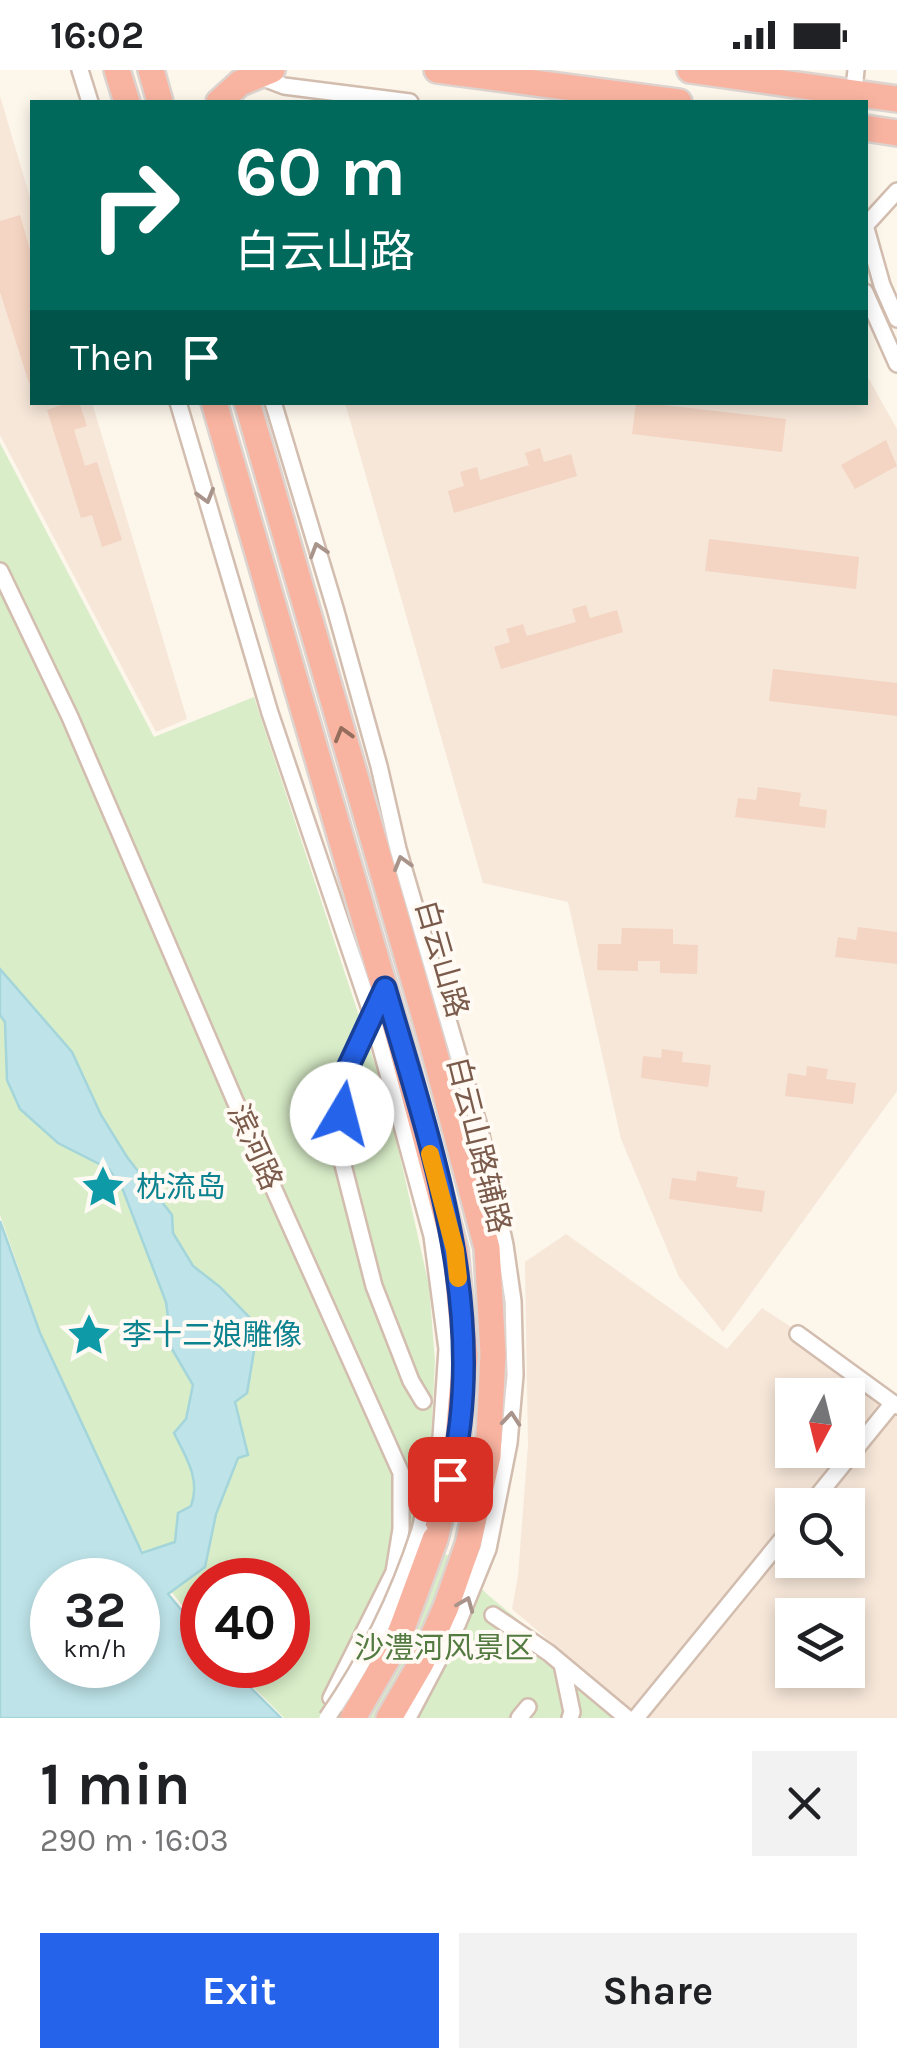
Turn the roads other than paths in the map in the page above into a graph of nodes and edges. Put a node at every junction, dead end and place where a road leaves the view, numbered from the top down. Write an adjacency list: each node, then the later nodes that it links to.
1 (80, 70): 10 (street)
2 (118, 70): 11 (highway)
3 (151, 70): 12 (highway)
4 (437, 70): 15 (highway)
5 (690, 70): 6 (highway)
6 (724, 72): 8 (highway)
7 (265, 73): 13 (highway); 14 (street)
8 (846, 88): 9 (highway)
9 (897, 99)
10 (89, 100)
11 (126, 100)
12 (159, 100)
13 (221, 100)
14 (394, 100)
15 (664, 100)
16 (868, 128): 17 (highway)
17 (897, 133)
18 (897, 192): 19 (street)
19 (868, 222)
20 (868, 236): 22 (street)
21 (868, 299): 23 (street)
22 (897, 319)
23 (897, 364)
24 (179, 405): 30 (street, one-way to 30)
25 (215, 405): 29 (highway, 白云山路)
26 (248, 405): 36 (highway, 白云山路, one-way to 26)
27 (274, 405): 36 (street, 白云山路辅路, one-way to 27)
28 (0, 571): 41 (street, 滨河路)
29 (385, 988): 30 (street); 35 (highway, 白云山路)
30 (372, 1015): 32 (street); 35 (street)
31 (798, 1334): 33 (street)
32 (423, 1401)
33 (895, 1405): 34 (street)
34 (824, 1488)
35 (428, 1534): 40 (street, bridge); 41 (highway, 白云山路, bridge)
36 (478, 1547): 42 (highway, 白云山路); 43 (street, 白云山路辅路, one-way to 36)
37 (775, 1548): 46 (street)
38 (493, 1614): 39 (street)
39 (562, 1663): 44 (street); 45 (street)
40 (327, 1718)
41 (355, 1718)
42 (389, 1718)
43 (408, 1718)
44 (570, 1718)
45 (627, 1718)
46 (636, 1718)

